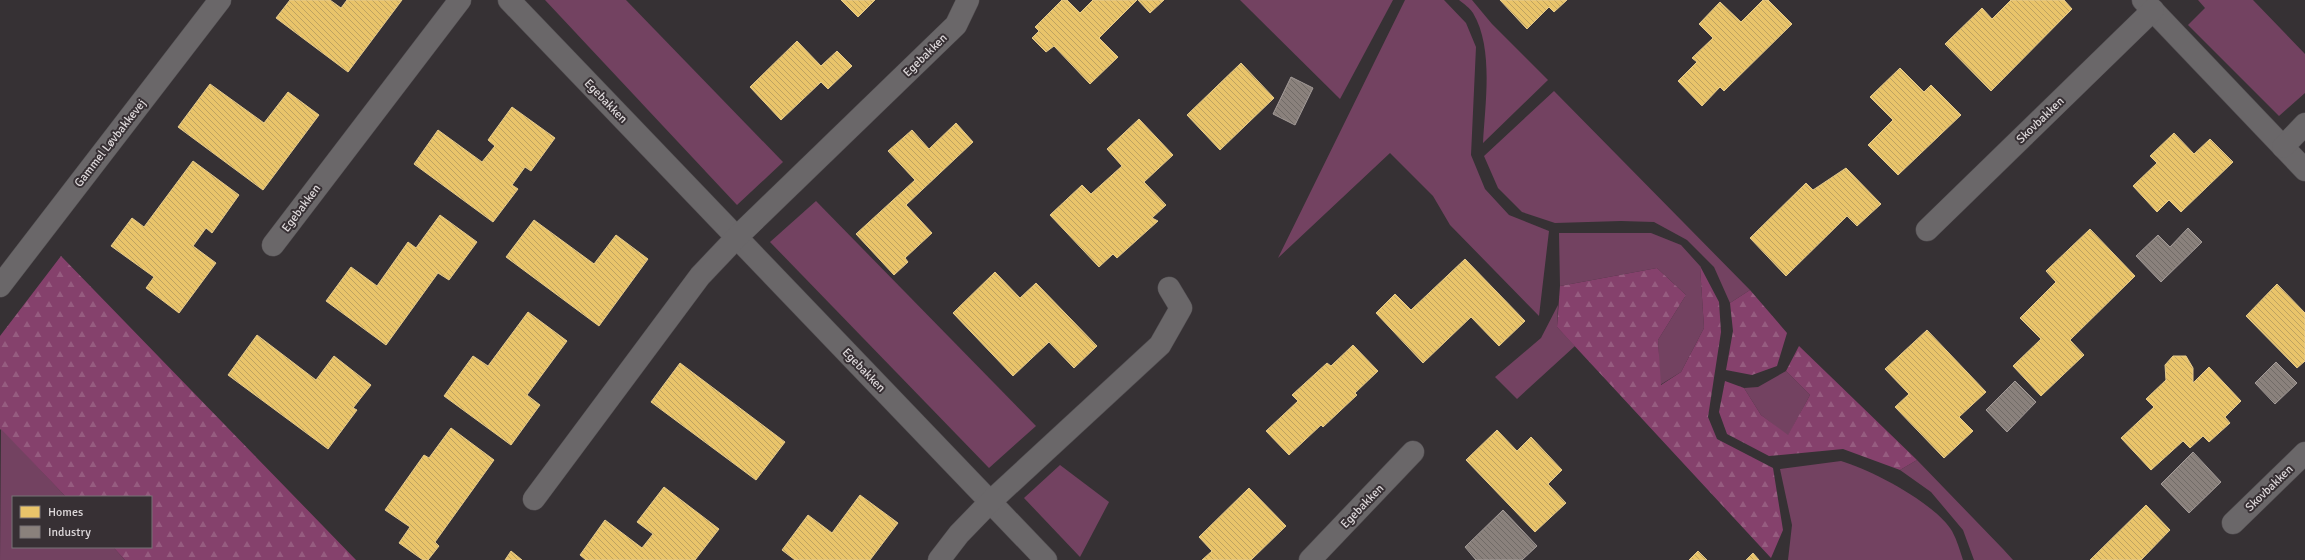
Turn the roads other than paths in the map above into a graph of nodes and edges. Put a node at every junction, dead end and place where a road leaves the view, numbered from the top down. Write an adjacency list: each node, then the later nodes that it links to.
1 (220, 0): 12 (street, Gammel Løvbakkevej)
2 (460, 0): 11 (street, Egebakken)
3 (509, 0): 10 (street, Egebakken)
4 (968, 0): 10 (street, Egebakken)
5 (2148, 5): 7 (street, Skovbakken); 9 (street, Skovbakken)
6 (2305, 124): 7 (street)
7 (2283, 147): 8 (street, Skovbakken)
8 (2305, 170)
9 (1927, 230)
10 (737, 237): 16 (street, Egebakken); 17 (street, Egebakken)
11 (273, 245)
12 (0, 286)
13 (1170, 288): 17 (street)
14 (1413, 452): 21 (street, Egebakken)
15 (2305, 453): 18 (street, Skovbakken)
16 (534, 499)
17 (990, 502): 19 (street); 20 (street, Egebakken)
18 (2233, 523)
19 (939, 560)
20 (1046, 560)
21 (1310, 560)

